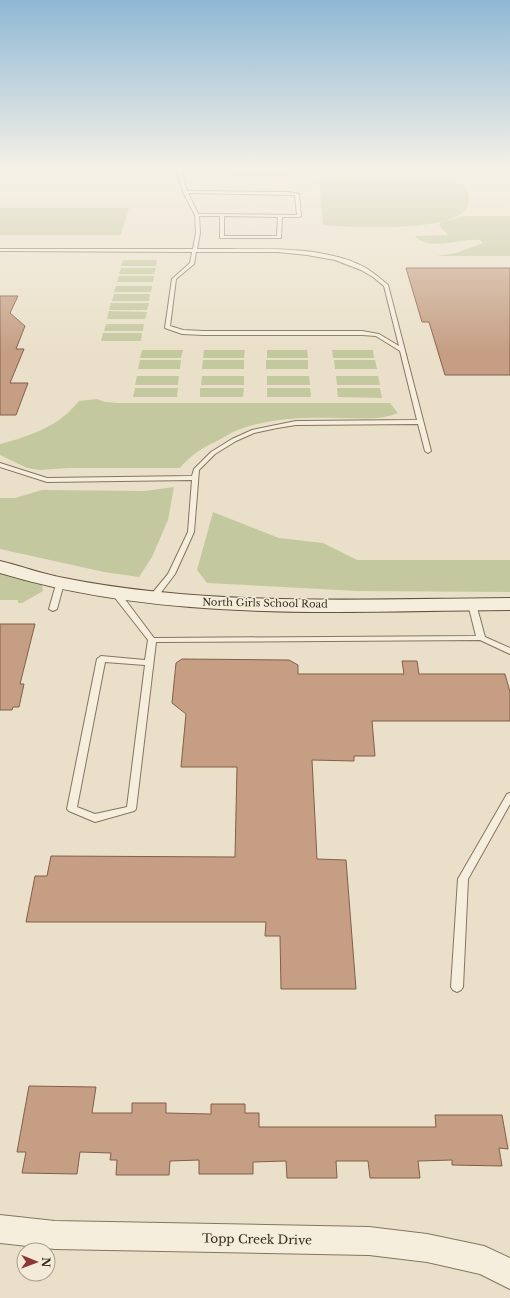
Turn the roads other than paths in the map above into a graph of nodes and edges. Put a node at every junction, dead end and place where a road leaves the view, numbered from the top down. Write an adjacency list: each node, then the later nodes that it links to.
1 (198, 232): 5 (lane)
2 (222, 232): 3 (lane)
3 (280, 232)
4 (0, 250): 5 (lane)
5 (195, 251): 6 (lane); 6 (lane)
6 (404, 350): 7 (lane)
7 (421, 422): 8 (lane); 10 (lane)
8 (428, 451)
9 (0, 465): 10 (lane)
10 (196, 478): 14 (lane)
11 (0, 567): 12 (main road, North Girls School Road)
12 (60, 583): 13 (main road, North Girls School Road); 17 (lane)
13 (115, 592): 14 (main road, North Girls School Road); 19 (lane)
14 (153, 597): 15 (main road, North Girls School Road)
15 (472, 604): 16 (main road, North Girls School Road); 18 (lane)
16 (510, 604)
17 (53, 609)
18 (481, 638): 19 (lane); 20 (lane)
19 (152, 640): 21 (lane)
20 (510, 651)
21 (149, 663): 21 (lane)
22 (510, 796): 23 (lane)
23 (457, 986)
24 (0, 1229): 25 (street, Topp Creek Drive)
25 (510, 1274)

